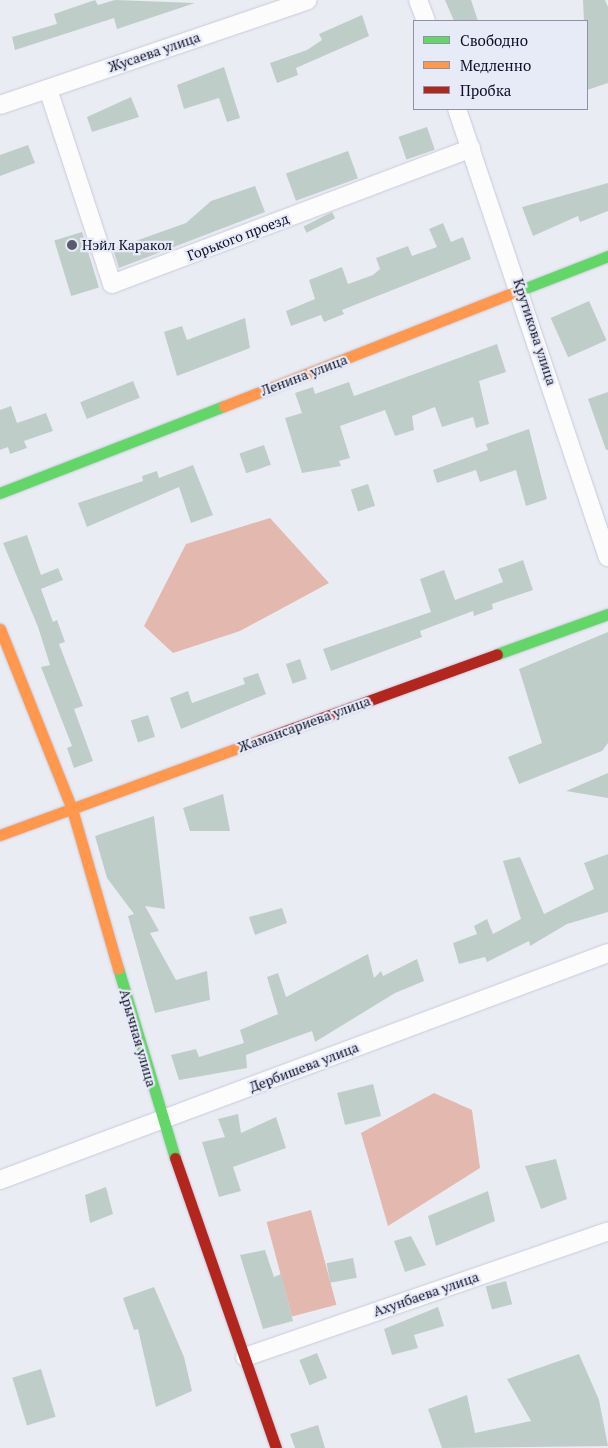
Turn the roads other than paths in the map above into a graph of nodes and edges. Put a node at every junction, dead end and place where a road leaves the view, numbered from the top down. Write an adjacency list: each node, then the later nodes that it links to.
1 (308, 0): 4 (street, Жусаева улица)
2 (418, 0): 3 (street)
3 (426, 20)
4 (48, 89): 5 (street, Жусаева улица); 7 (street, Горького проезд)
5 (0, 105)
6 (457, 110): 7 (street, Крутикова улица)
7 (471, 148): 9 (street, Крутикова улица)
8 (608, 256): 9 (street, Ленина улица)
9 (521, 290): 10 (street, Ленина улица); 11 (street, Крутикова улица)
10 (0, 493)
11 (608, 557)
12 (608, 614): 14 (street, Жамансариева улица)
13 (0, 629): 14 (street, Арычная улица)
14 (72, 808): 15 (street, Жамансариева улица); 17 (street, Арычная улица)
15 (0, 835)
16 (608, 953): 17 (street, Дербишева улица)
17 (162, 1120): 18 (street, Дербишева улица); 20 (street, Арычная улица)
18 (0, 1180)
19 (608, 1231): 20 (street, Ахунбаева улица)
20 (245, 1357): 21 (street, Арычная улица)
21 (276, 1448)

